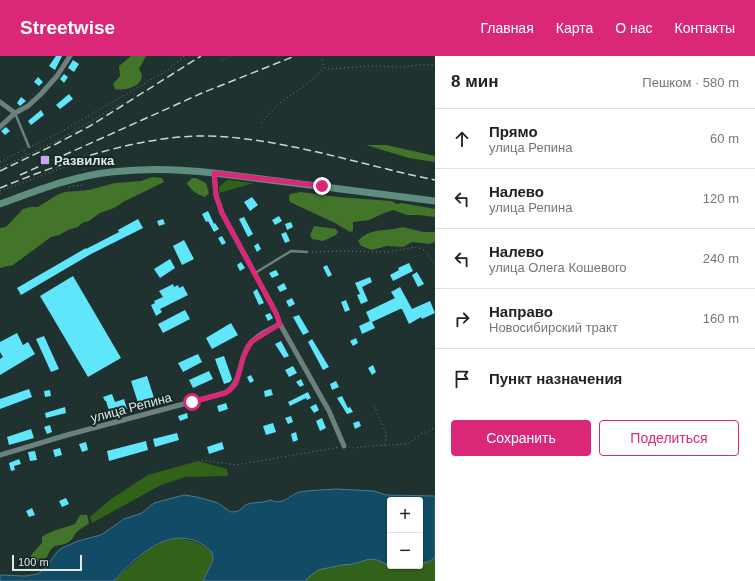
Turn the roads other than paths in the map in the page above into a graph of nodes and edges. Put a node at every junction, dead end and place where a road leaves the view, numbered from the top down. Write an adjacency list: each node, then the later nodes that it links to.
1 (70, 56): 3 (street)
2 (0, 102): 3 (street)
3 (15, 113): 4 (street); 5 (lane)
4 (0, 127)
5 (29, 148)
6 (214, 173): 7 (main road); 8 (main road); 10 (street)
7 (435, 201)
8 (0, 204)
9 (307, 252): 10 (lane)
10 (255, 274): 11 (street)
11 (280, 324): 12 (street); 13 (street, улица Репина)
12 (344, 446)
13 (0, 455)

